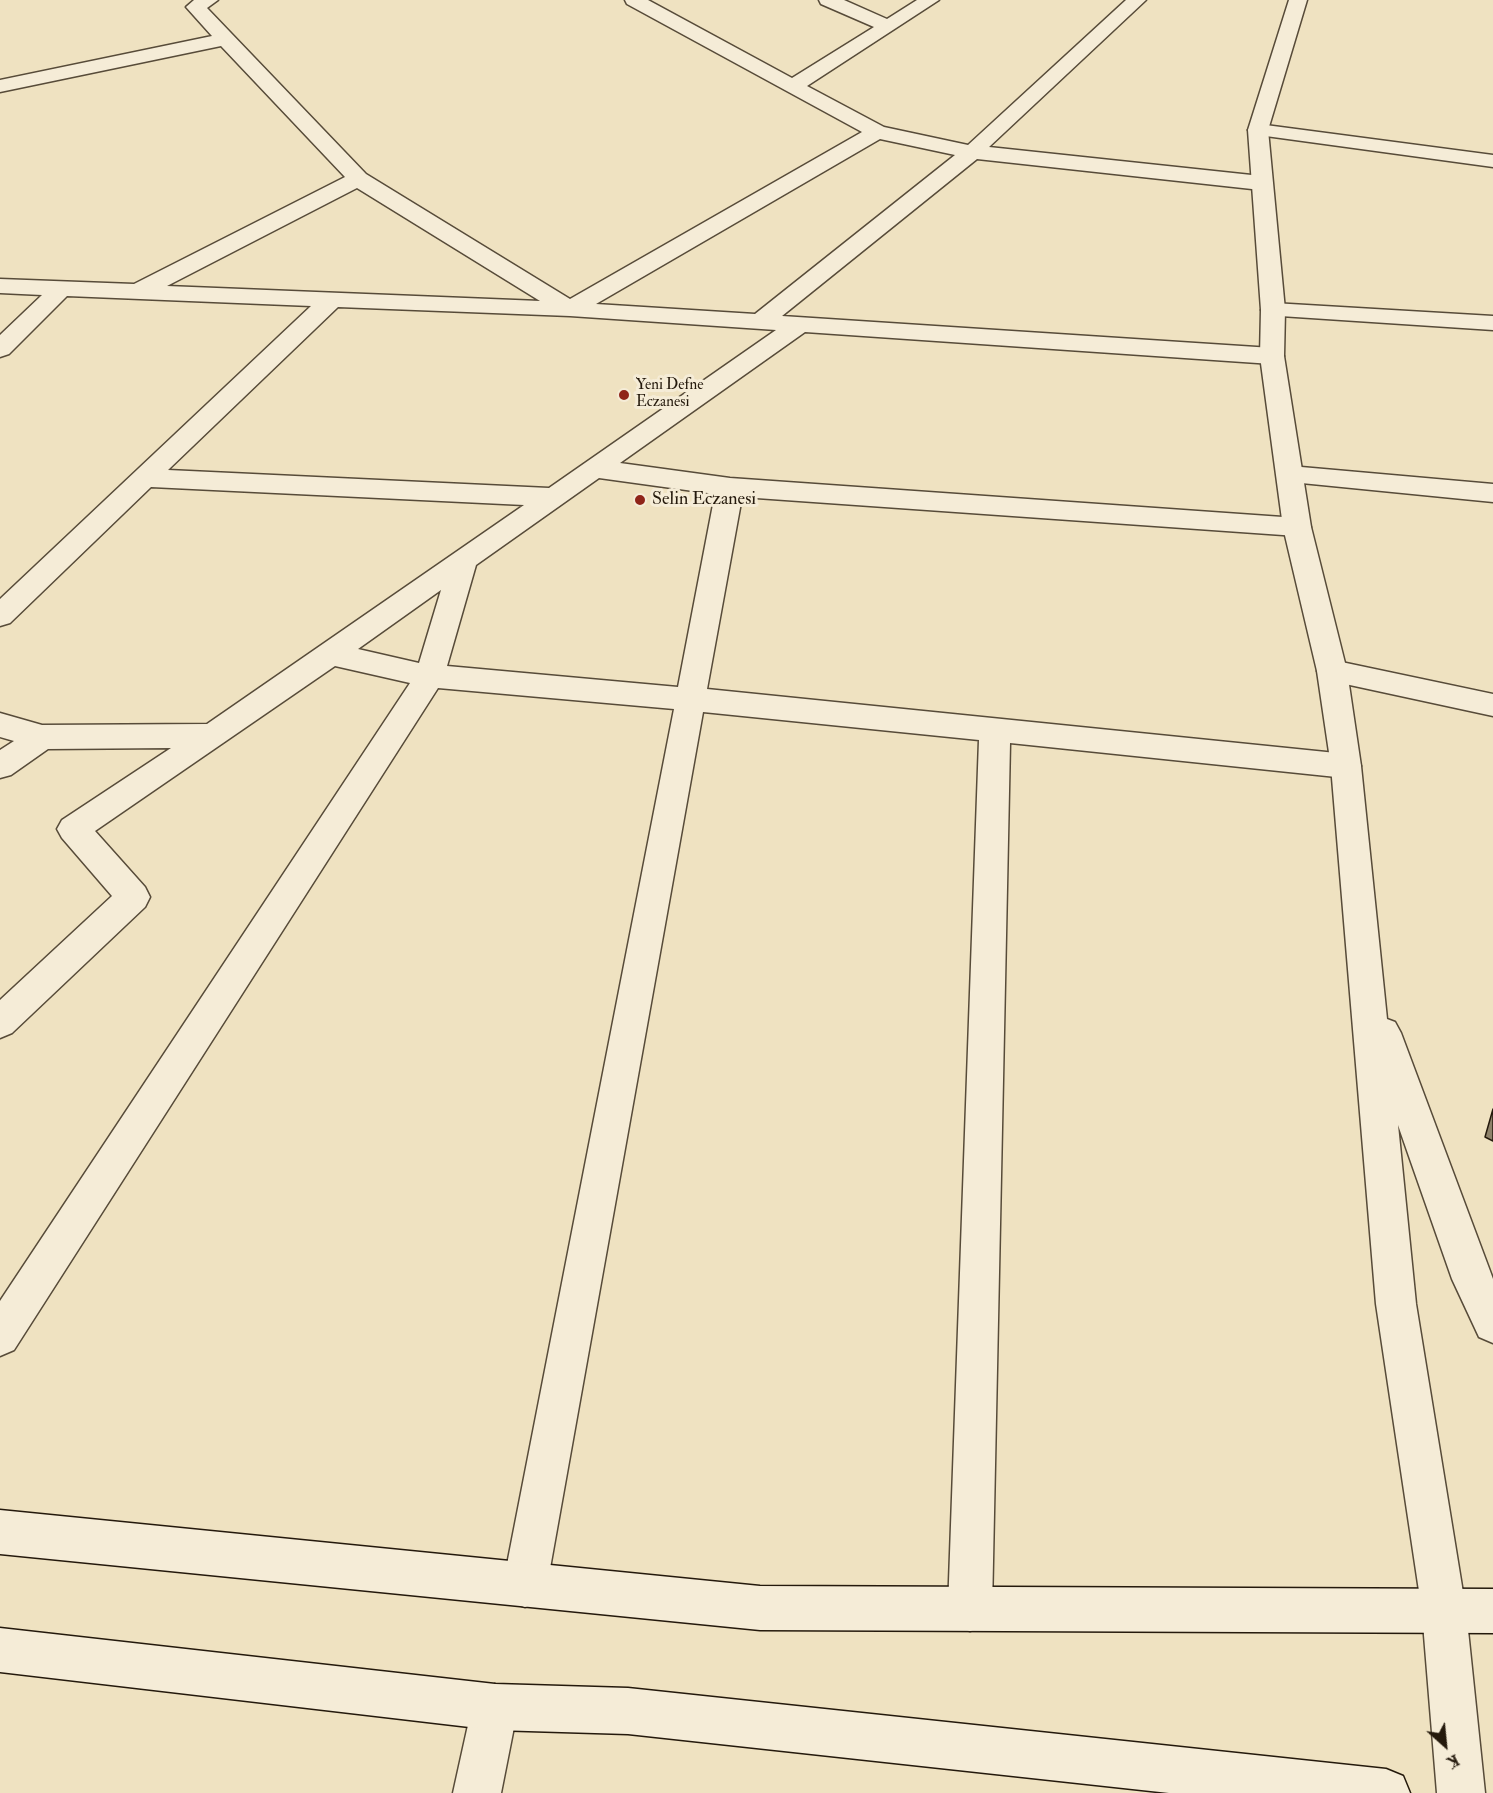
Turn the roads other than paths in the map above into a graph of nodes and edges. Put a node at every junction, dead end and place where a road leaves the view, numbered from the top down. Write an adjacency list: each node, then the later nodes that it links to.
1 (210, 0): 8 (street)
2 (634, 0): 10 (street)
3 (828, 0): 7 (street)
4 (930, 0): 7 (street)
5 (1137, 0): 13 (street)
6 (1298, 0): 11 (street)
7 (888, 26): 10 (street)
8 (225, 39): 9 (street); 15 (street)
9 (0, 86)
10 (793, 86): 12 (street)
11 (1258, 130): 14 (street); 16 (street)
12 (877, 132): 13 (street); 21 (street)
13 (972, 152): 16 (street); 23 (street)
14 (1493, 161)
15 (358, 179): 19 (street); 21 (street)
16 (1261, 183): 22 (street)
17 (0, 286): 18 (street)
18 (61, 289): 19 (street); 26 (street)
19 (134, 293): 20 (street)
20 (330, 301): 21 (street); 30 (street)
21 (570, 309): 23 (street)
22 (1273, 310): 25 (street); 27 (street)
23 (762, 321): 24 (street)
24 (802, 323): 27 (street); 28 (street)
25 (1493, 323)
26 (0, 349)
27 (1272, 356): 29 (street)
28 (596, 469): 31 (street); 33 (street)
29 (1290, 475): 32 (street); 34 (street)
30 (145, 478): 33 (street); 36 (street)
31 (730, 486): 34 (street); 40 (street)
32 (1493, 493)
33 (555, 497): 35 (street)
34 (1297, 527): 38 (street)
35 (464, 562): 37 (street); 39 (street)
36 (0, 616)
37 (331, 654): 39 (street); 44 (street)
38 (1332, 671): 41 (street); 47 (street)
39 (430, 676): 40 (street); 51 (street)
40 (691, 699): 43 (street); 53 (street)
41 (1493, 705)
42 (0, 724): 45 (street)
43 (995, 729): 47 (street); 54 (street)
44 (213, 735): 45 (street); 49 (street)
45 (42, 737): 46 (street)
46 (0, 766)
47 (1346, 766): 48 (street)
48 (1366, 988): 50 (street); 55 (street)
49 (0, 1022)
50 (1493, 1323)
51 (0, 1336)
52 (0, 1532): 53 (street)
53 (525, 1585): 54 (street)
54 (970, 1609): 55 (street)
55 (1444, 1611): 56 (street); 61 (street)
56 (1493, 1611)
57 (0, 1650): 58 (street)
58 (495, 1707): 59 (street); 60 (street)
59 (477, 1793)
60 (1386, 1793)
61 (1461, 1793)

